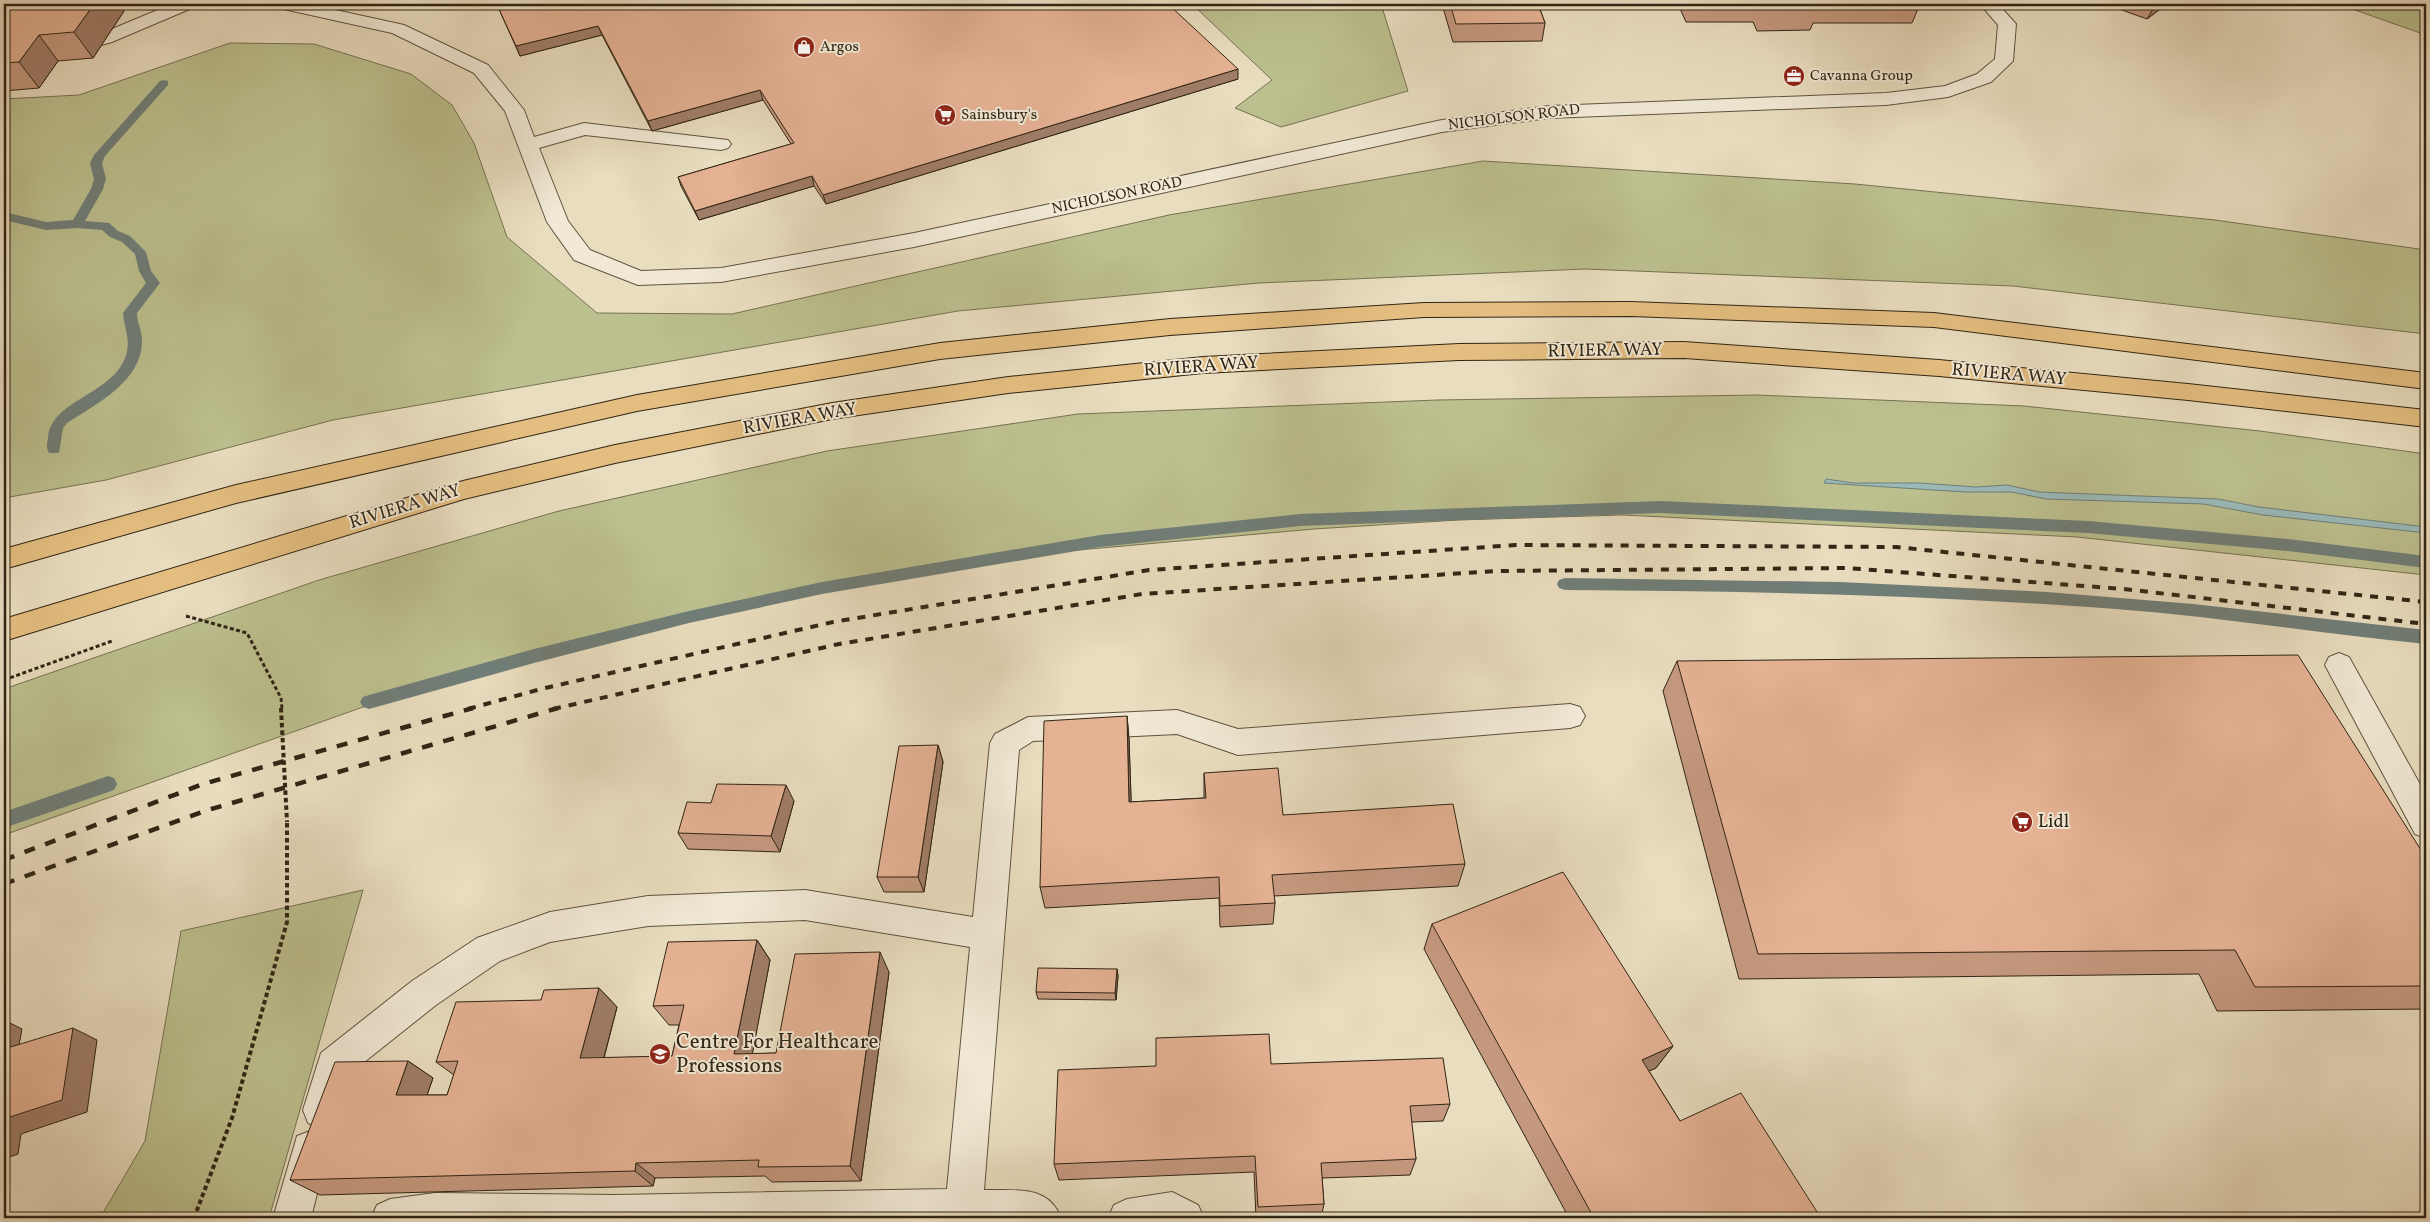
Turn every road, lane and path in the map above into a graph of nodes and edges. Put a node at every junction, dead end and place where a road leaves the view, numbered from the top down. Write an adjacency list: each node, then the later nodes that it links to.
1 (186, 4): 4 (lane)
2 (285, 4): 5 (lane, NICHOLSON ROAD)
3 (1989, 4): 5 (lane, NICHOLSON ROAD)
4 (4, 67)
5 (528, 144): 6 (lane)
6 (721, 144)
7 (2426, 381): 9 (main road)
8 (2426, 419): 11 (main road, RIVIERA WAY)
9 (4, 559)
10 (182, 615): 19 (path, bridge)
11 (4, 630)
12 (116, 639): 14 (path)
13 (2339, 664): 16 (lane)
14 (4, 680)
15 (1570, 716): 17 (lane)
16 (2426, 824)
17 (988, 935): 18 (lane); 20 (lane)
18 (964, 1207): 21 (lane); 22 (lane)
19 (194, 1218)
20 (292, 1218)
21 (390, 1218)
22 (1042, 1218)
23 (1127, 1218): 24 (lane)
24 (1185, 1218)

